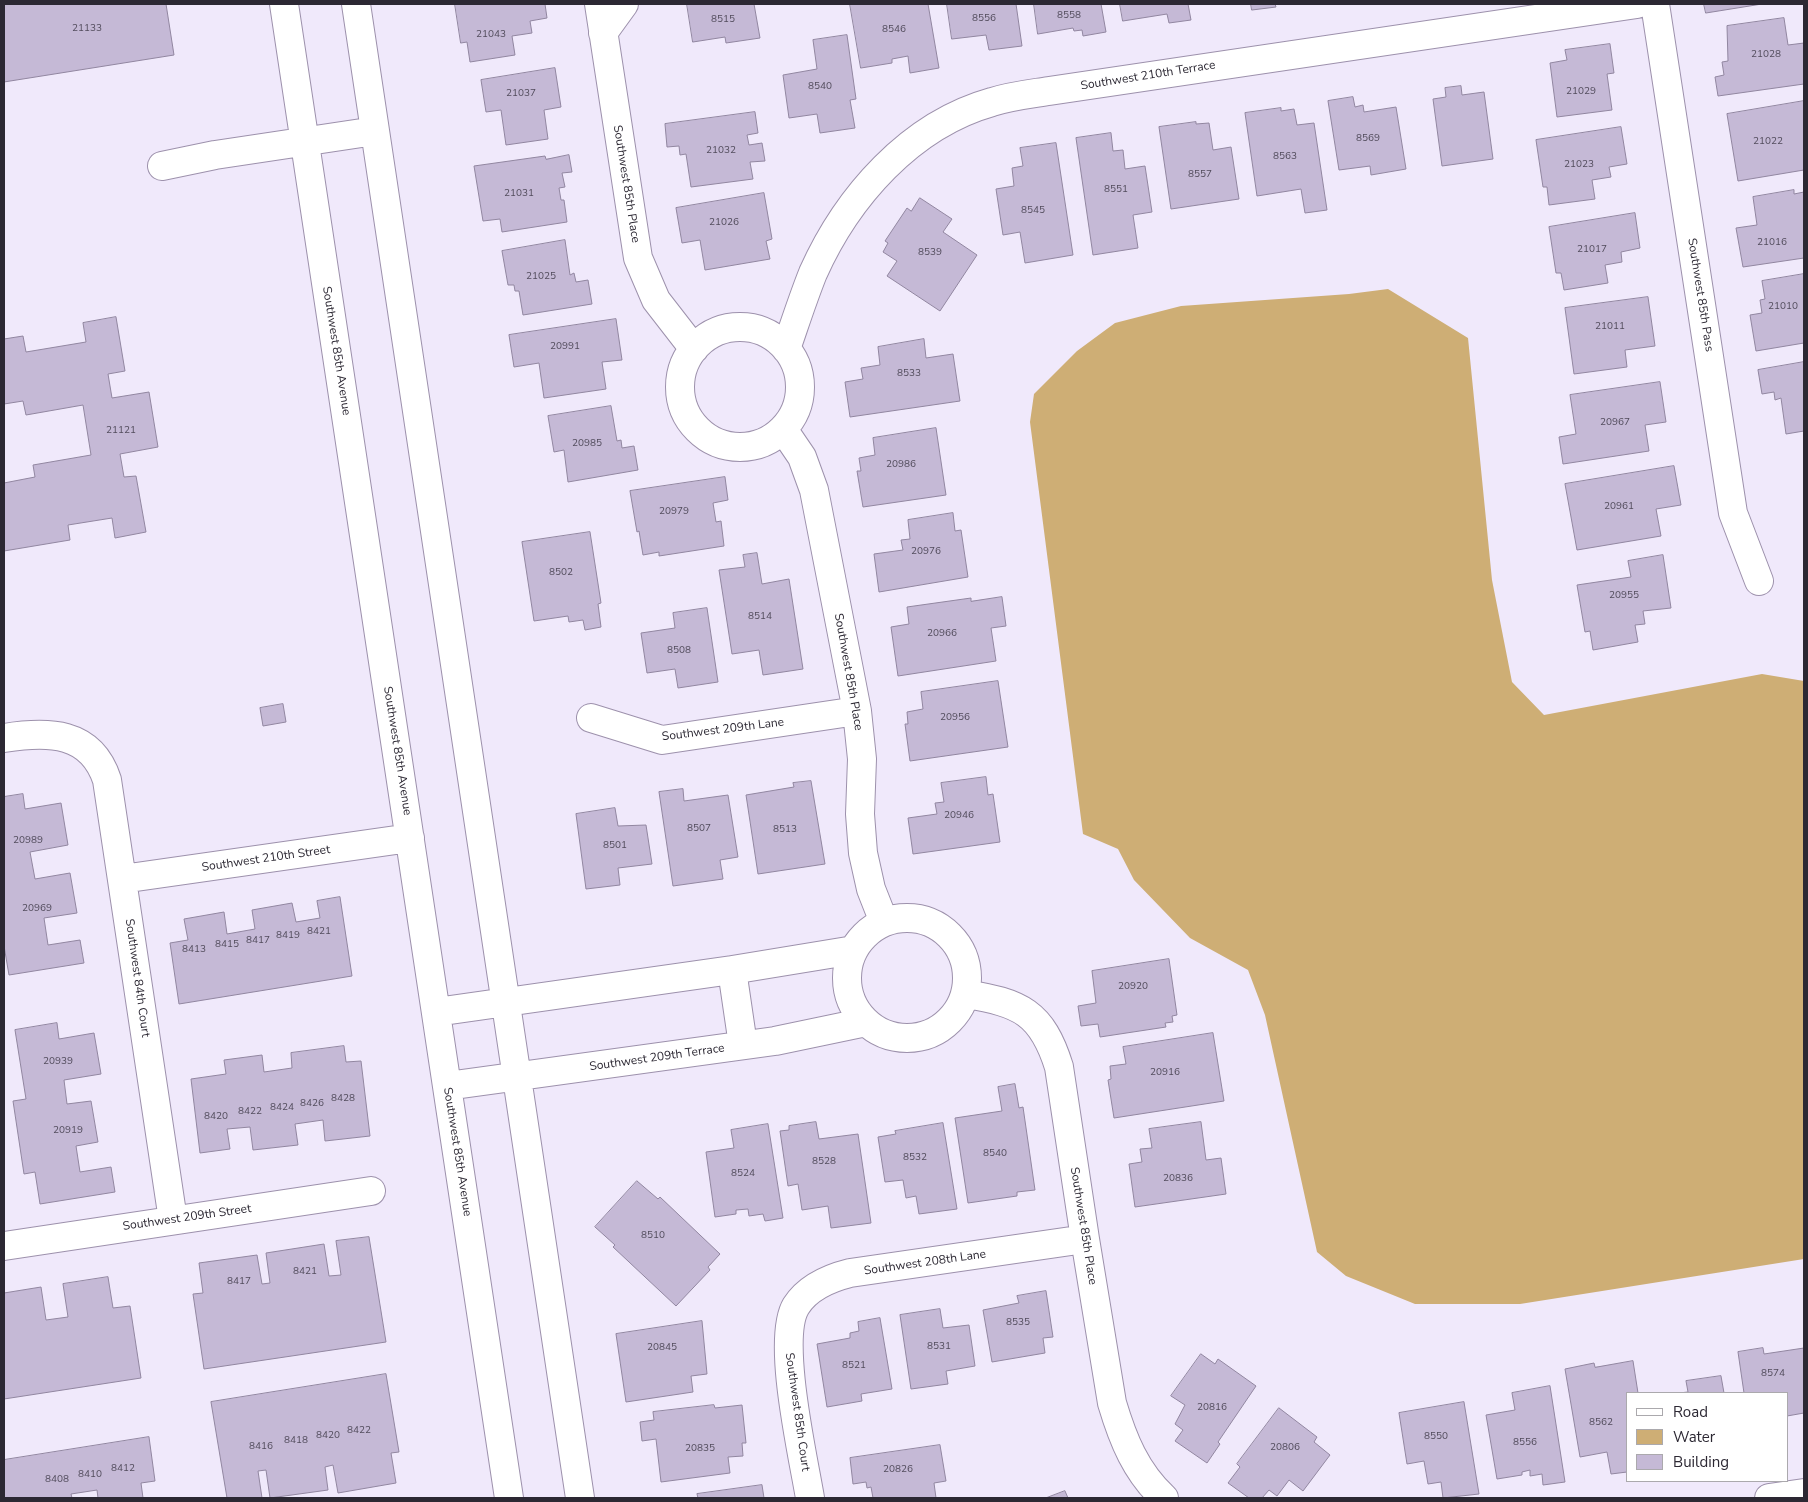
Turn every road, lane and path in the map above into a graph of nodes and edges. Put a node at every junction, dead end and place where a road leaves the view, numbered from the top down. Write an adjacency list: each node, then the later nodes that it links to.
1 (284, 4): 9 (street, Southwest 85th Avenue)
2 (356, 4): 8 (street)
3 (599, 4): 7 (street, Southwest 85th Place)
4 (624, 4): 7 (street)
5 (1637, 4): 11 (street, Southwest 210th Terrace)
6 (1655, 4): 14 (street, Southwest 85th Pass)
7 (603, 32): 12 (street, Southwest 85th Place)
8 (375, 131): 9 (street); 24 (street)
9 (304, 141): 10 (street); 18 (street, Southwest 85th Avenue)
10 (162, 166)
11 (786, 348): 12 (street); 13 (street)
12 (694, 349): 13 (street)
13 (783, 429): 15 (street, Southwest 85th Place)
14 (1759, 582)
15 (857, 711): 16 (street, Southwest 209th Lane); 20 (street, Southwest 85th Place)
16 (591, 718)
17 (4, 738): 19 (street, Southwest 84th Court)
18 (410, 838): 19 (street, Southwest 210th Street); 25 (street, Southwest 85th Avenue)
19 (122, 879): 31 (street, Southwest 84th Court)
20 (884, 922): 21 (street); 23 (street)
21 (854, 950): 22 (street); 26 (street)
22 (732, 970): 24 (street); 27 (street)
23 (966, 994): 26 (street); 32 (street, Southwest 85th Place)
24 (506, 1002): 25 (street); 28 (street)
25 (436, 1012): 29 (street, Southwest 85th Avenue)
26 (866, 1022): 27 (street, Southwest 209th Terrace)
27 (743, 1045): 28 (street, Southwest 209th Terrace)
28 (517, 1078): 29 (street, Southwest 209th Terrace); 37 (street)
29 (447, 1086): 36 (street, Southwest 85th Avenue)
30 (371, 1191): 31 (street, Southwest 209th Street)
31 (173, 1220): 33 (street, Southwest 209th Street)
32 (1085, 1239): 34 (street, Southwest 208th Lane); 39 (street, Southwest 85th Place)
33 (4, 1246)
34 (788, 1326): 38 (street, Southwest 85th Court)
35 (1804, 1493): 40 (street)
36 (509, 1498)
37 (580, 1498)
38 (810, 1498)
39 (1164, 1498)
40 (1770, 1498)

